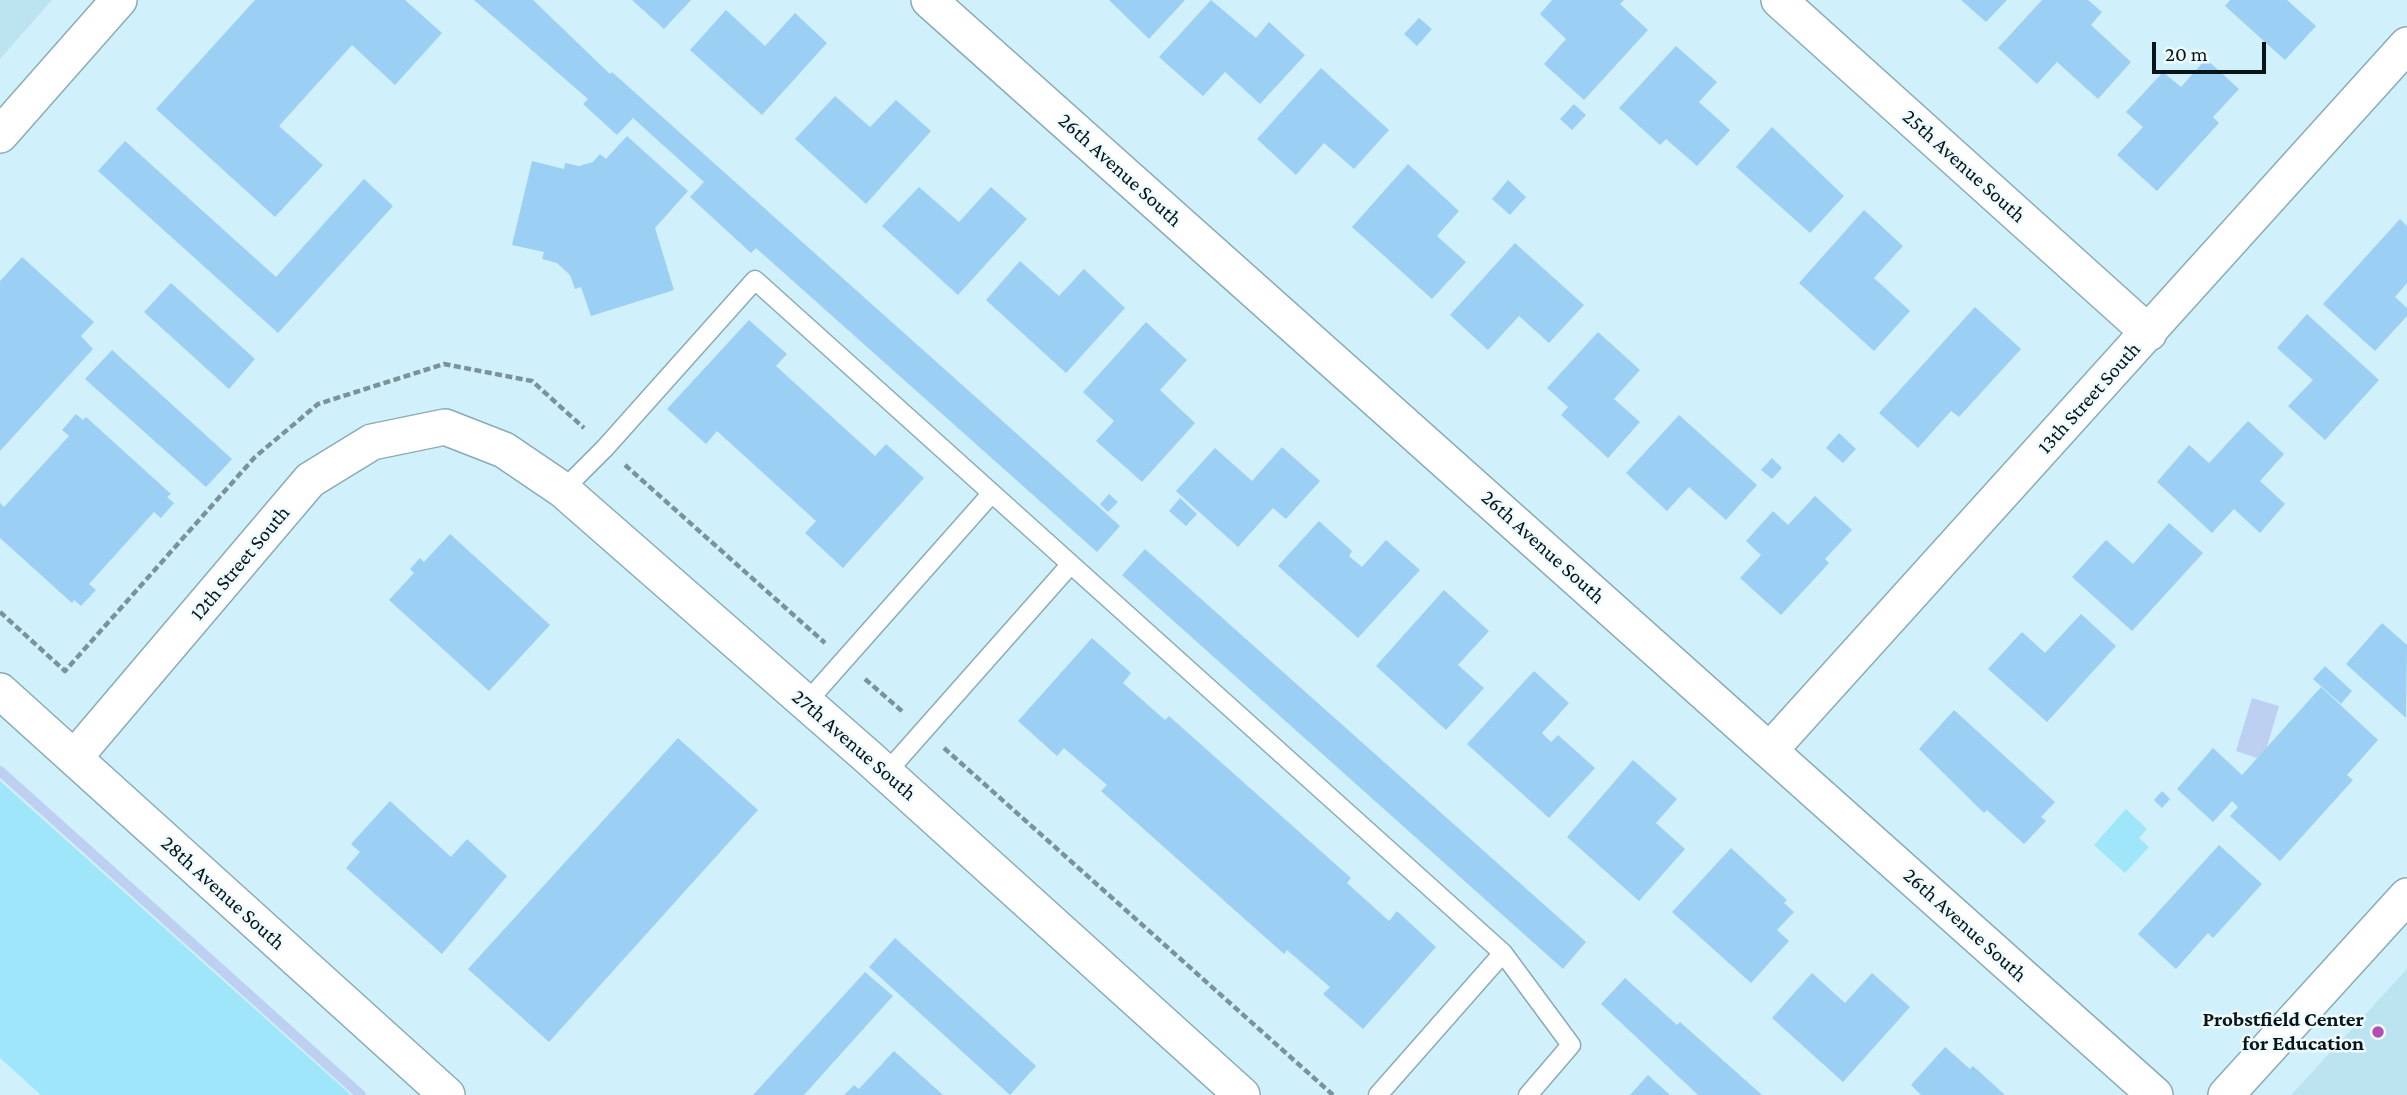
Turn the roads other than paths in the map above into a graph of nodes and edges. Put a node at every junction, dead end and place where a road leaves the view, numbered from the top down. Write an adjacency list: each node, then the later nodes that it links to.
1 (118, 0): 5 (street)
2 (929, 0): 13 (street, 26th Avenue South)
3 (1779, 0): 6 (street, 25th Avenue South)
4 (2407, 45): 6 (street, 13th Street South)
5 (0, 135)
6 (2149, 333): 13 (street, 13th Street South)
7 (445, 427): 8 (street, 27th Avenue South); 14 (street, 12th Street South)
8 (563, 490): 9 (lane); 12 (street, 27th Avenue South)
9 (992, 493): 10 (lane); 12 (lane)
10 (1071, 564): 15 (lane); 17 (lane)
11 (0, 691): 14 (street, 28th Avenue South)
12 (806, 703): 15 (street, 27th Avenue South)
13 (1770, 750): 22 (street, 26th Avenue South)
14 (74, 758): 18 (street, 28th Avenue South)
15 (886, 773): 19 (street, 27th Avenue South)
16 (2407, 896): 23 (street)
17 (1503, 953): 20 (lane); 21 (lane)
18 (446, 1095)
19 (1242, 1095)
20 (1378, 1095)
21 (1528, 1095)
22 (2155, 1095)
23 (2226, 1095)

